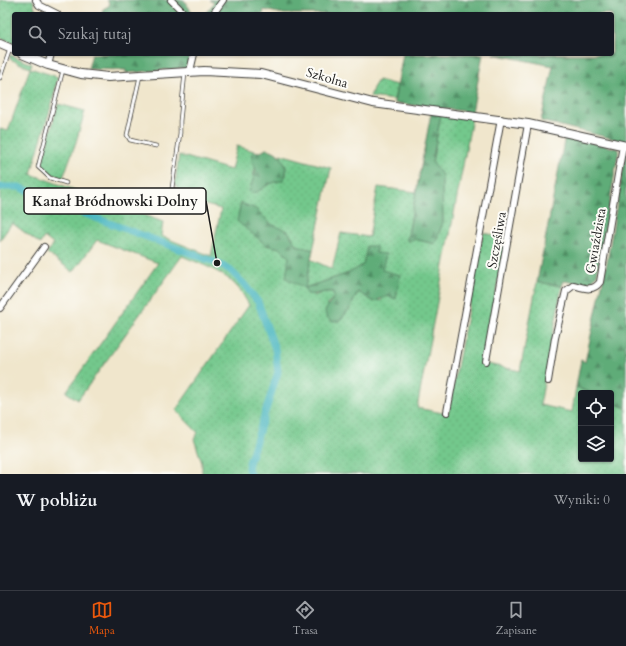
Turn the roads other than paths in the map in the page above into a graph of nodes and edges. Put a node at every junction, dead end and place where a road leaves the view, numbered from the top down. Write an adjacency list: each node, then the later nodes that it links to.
1 (36, 0): 4 (street)
2 (171, 0): 5 (street)
3 (223, 0): 6 (street)
4 (53, 12)
5 (183, 12)
6 (214, 12)
7 (0, 44): 8 (street)
8 (12, 50): 16 (lane)
9 (27, 56): 12 (street, Szkolna)
10 (50, 56): 12 (street)
11 (193, 56): 14 (street)
12 (48, 65): 13 (street, Szkolna)
13 (63, 70): 15 (street, Szkolna); 21 (lane)
14 (188, 72): 15 (street, Szkolna); 17 (street, Szkolna); 22 (lane)
15 (140, 76): 19 (lane)
16 (0, 78)
17 (501, 119): 18 (street, Szkolna); 27 (street)
18 (528, 124): 20 (street, Szkolna); 25 (street, Szczęśliwa)
19 (156, 146)
20 (624, 146): 26 (street, Gwiaździsta)
21 (66, 183)
22 (200, 200)
23 (44, 247): 24 (street)
24 (0, 308)
25 (486, 361)
26 (548, 381)
27 (447, 412)

